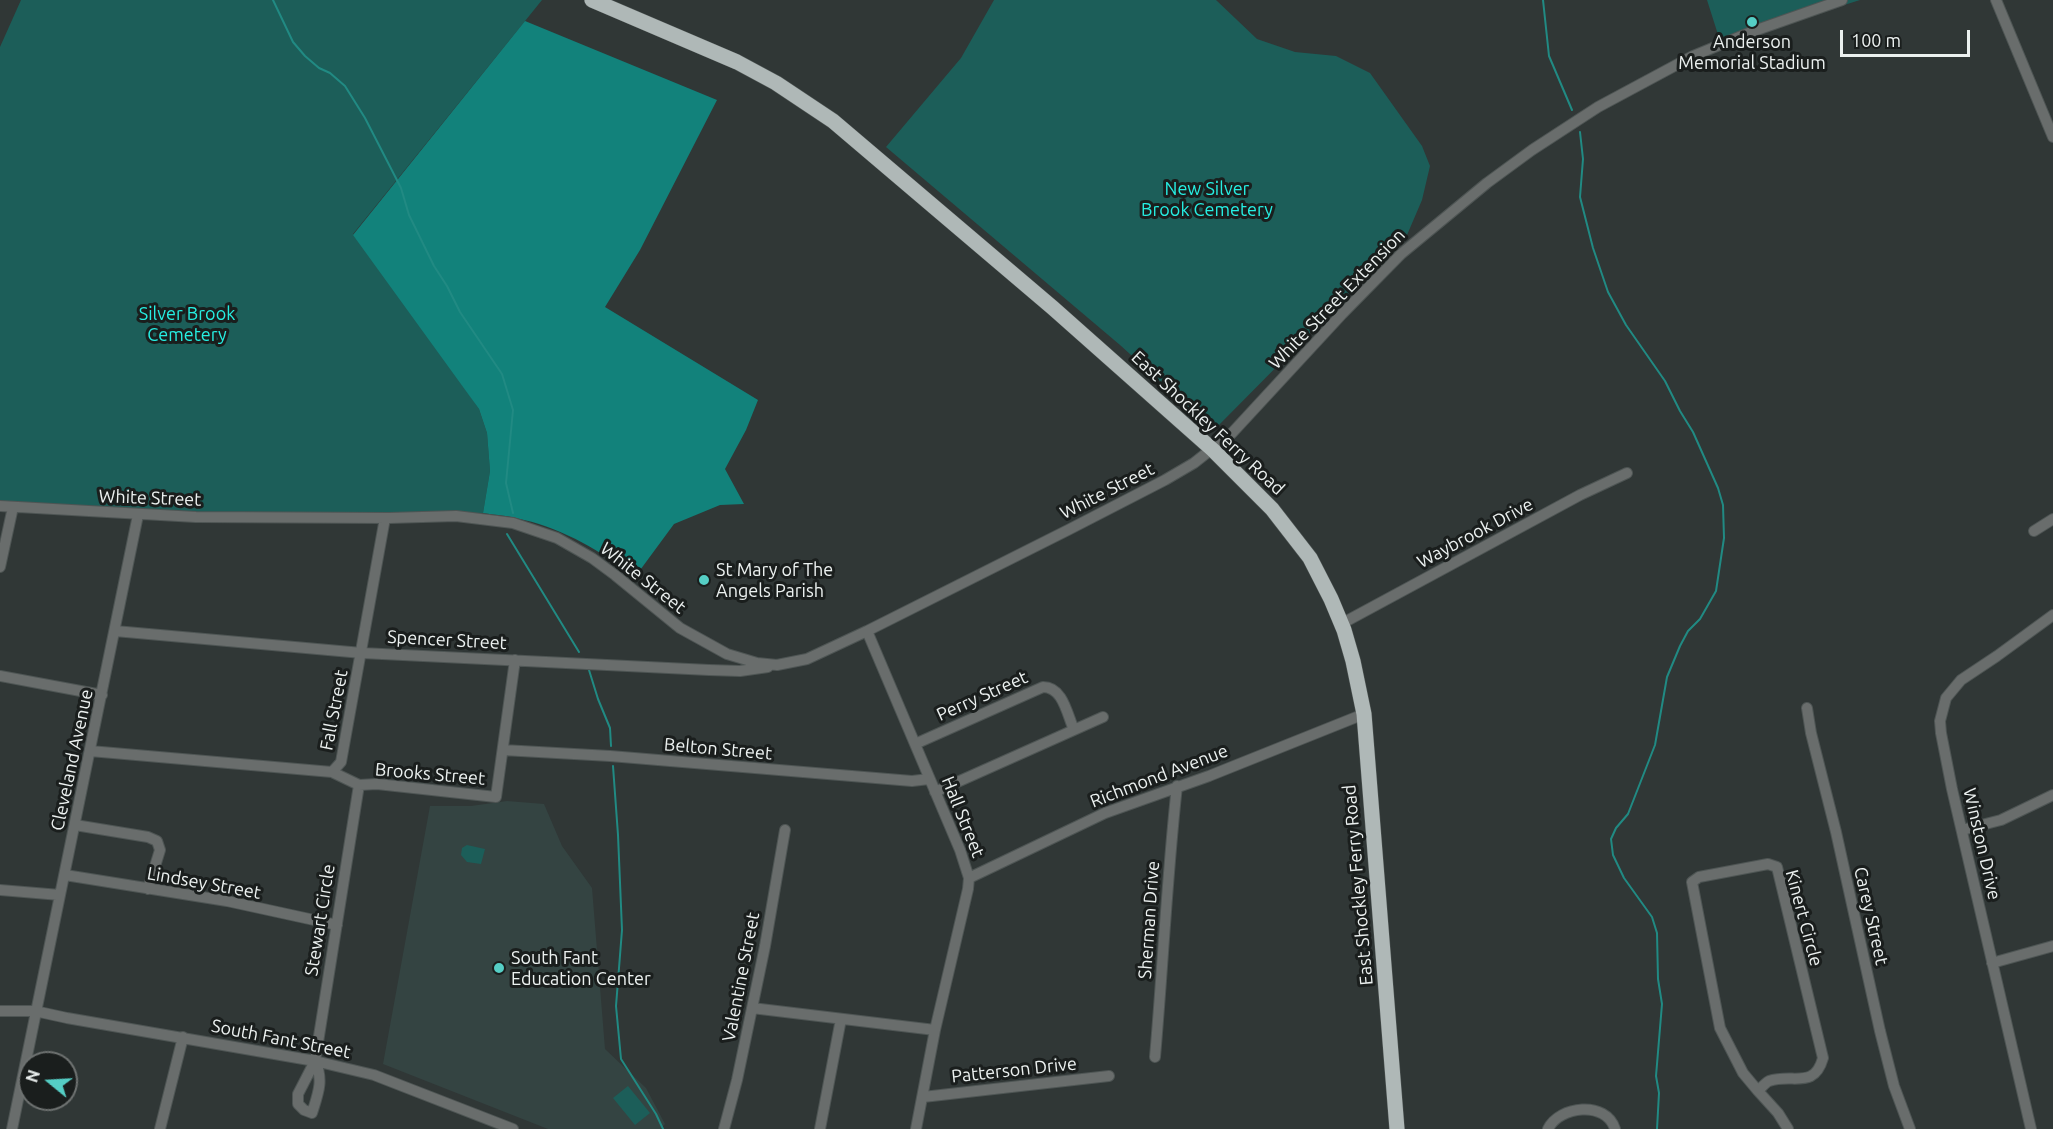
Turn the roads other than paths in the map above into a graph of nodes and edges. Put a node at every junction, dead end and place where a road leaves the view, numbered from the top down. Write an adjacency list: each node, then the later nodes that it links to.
1 (592, 0): 5 (highway, East Shockley Ferry Road)
2 (1842, 0): 5 (street, White Street Extension)
3 (1996, 0): 4 (street)
4 (2053, 137)
5 (1213, 450): 15 (highway, East Shockley Ferry Road); 17 (street, White Street)
6 (1627, 473): 15 (street, Waybrook Drive)
7 (0, 506): 8 (street, White Street)
8 (13, 507): 9 (street, White Street); 13 (street)
9 (138, 515): 10 (street, White Street); 16 (street, Cleveland Avenue)
10 (385, 518): 18 (street, Fall Street); 20 (street, White Street)
11 (2053, 519): 12 (street)
12 (2034, 531)
13 (0, 567)
14 (2053, 615): 38 (street, Winston Drive)
15 (1341, 624): 24 (highway, East Shockley Ferry Road)
16 (115, 631): 18 (street, Spencer Street); 22 (street, Cleveland Avenue)
17 (867, 631): 20 (street, White Street); 27 (street, Hall Street)
18 (362, 653): 19 (street, Spencer Street); 30 (street, Fall Street)
19 (515, 660): 20 (street, Spencer Street); 28 (street, Brooks Street)
20 (777, 665)
21 (0, 676): 22 (street)
22 (102, 695): 29 (street, Cleveland Avenue)
23 (1807, 708): 68 (street, Carey Street)
24 (1364, 714): 33 (street, Richmond Avenue); 64 (highway, East Shockley Ferry Road)
25 (1103, 717): 26 (street)
26 (1074, 730): 27 (street, Perry Street); 34 (street)
27 (915, 744): 31 (street, Hall Street)
28 (503, 750): 31 (street, Belton Street); 32 (street, Brooks Street)
29 (90, 751): 30 (street, Fall Street); 36 (street, Cleveland Avenue)
30 (332, 772): 32 (street, Brooks Street)
31 (930, 779): 34 (street, Hall Street)
32 (358, 784): 44 (street, Stewart Circle)
33 (1177, 786): 40 (street, Richmond Avenue); 53 (street, Sherman Drive)
34 (935, 792): 40 (street, Hall Street)
35 (2053, 795): 38 (street)
36 (75, 825): 39 (street, Cleveland Avenue); 41 (street)
37 (785, 830): 47 (street, Valentine Street)
38 (1962, 830): 46 (street, Winston Drive)
39 (65, 875): 41 (street, Lindsey Street); 43 (street, Cleveland Avenue)
40 (969, 878): 51 (street, Hall Street)
41 (148, 889): 44 (street, Lindsey Street)
42 (0, 890): 43 (street)
43 (60, 895): 49 (street, Cleveland Avenue)
44 (337, 925): 54 (street, Stewart Circle)
45 (2053, 946): 46 (street)
46 (1992, 963): 69 (street, Winston Drive)
47 (752, 1008): 50 (street); 61 (street, Valentine Street)
48 (0, 1011): 49 (street)
49 (36, 1011): 52 (street, South Fant Street); 58 (street, Cleveland Avenue)
50 (841, 1019): 51 (street); 62 (street)
51 (936, 1030): 57 (street, Hall Street)
52 (183, 1037): 54 (street, South Fant Street); 59 (street)
53 (1155, 1057)
54 (315, 1061): 60 (street, South Fant Street)
55 (1109, 1076): 57 (street, Patterson Drive)
56 (1758, 1091): 56 (street, Kinert Circle); 67 (street, Kinert Circle)
57 (923, 1097): 63 (street, Hall Street)
58 (12, 1129)
59 (160, 1129)
60 (513, 1129)
61 (724, 1129)
62 (820, 1129)
63 (916, 1129)
64 (1397, 1129)
65 (1548, 1129): 66 (street)
66 (1615, 1129)
67 (1788, 1129)
68 (1910, 1129)
69 (2031, 1129)

